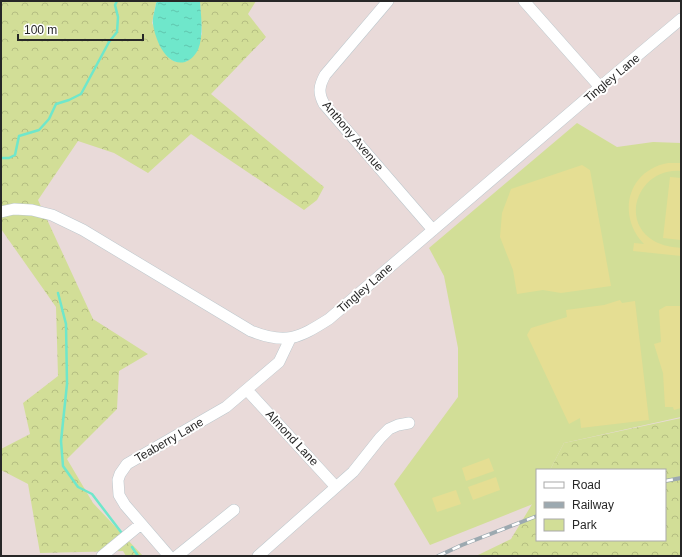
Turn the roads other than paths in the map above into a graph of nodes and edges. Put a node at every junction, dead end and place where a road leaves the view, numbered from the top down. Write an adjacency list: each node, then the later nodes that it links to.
1 (388, 1): 6 (street, Anthony Avenue)
2 (524, 1): 4 (street)
3 (681, 19): 4 (street, Tingley Lane)
4 (600, 87): 6 (street, Tingley Lane)
5 (1, 212): 7 (street, Tingley Lane)
6 (433, 230): 7 (street, Tingley Lane)
7 (290, 339): 8 (street, Teaberry Lane)
8 (247, 390): 10 (street, Almond Lane); 12 (street, Teaberry Lane)
9 (409, 423): 10 (street)
10 (336, 487): 16 (street)
11 (234, 510): 15 (street)
12 (141, 524): 13 (street); 14 (street, Teaberry Lane)
13 (102, 556)
14 (169, 556)
15 (177, 556)
16 (258, 556)

